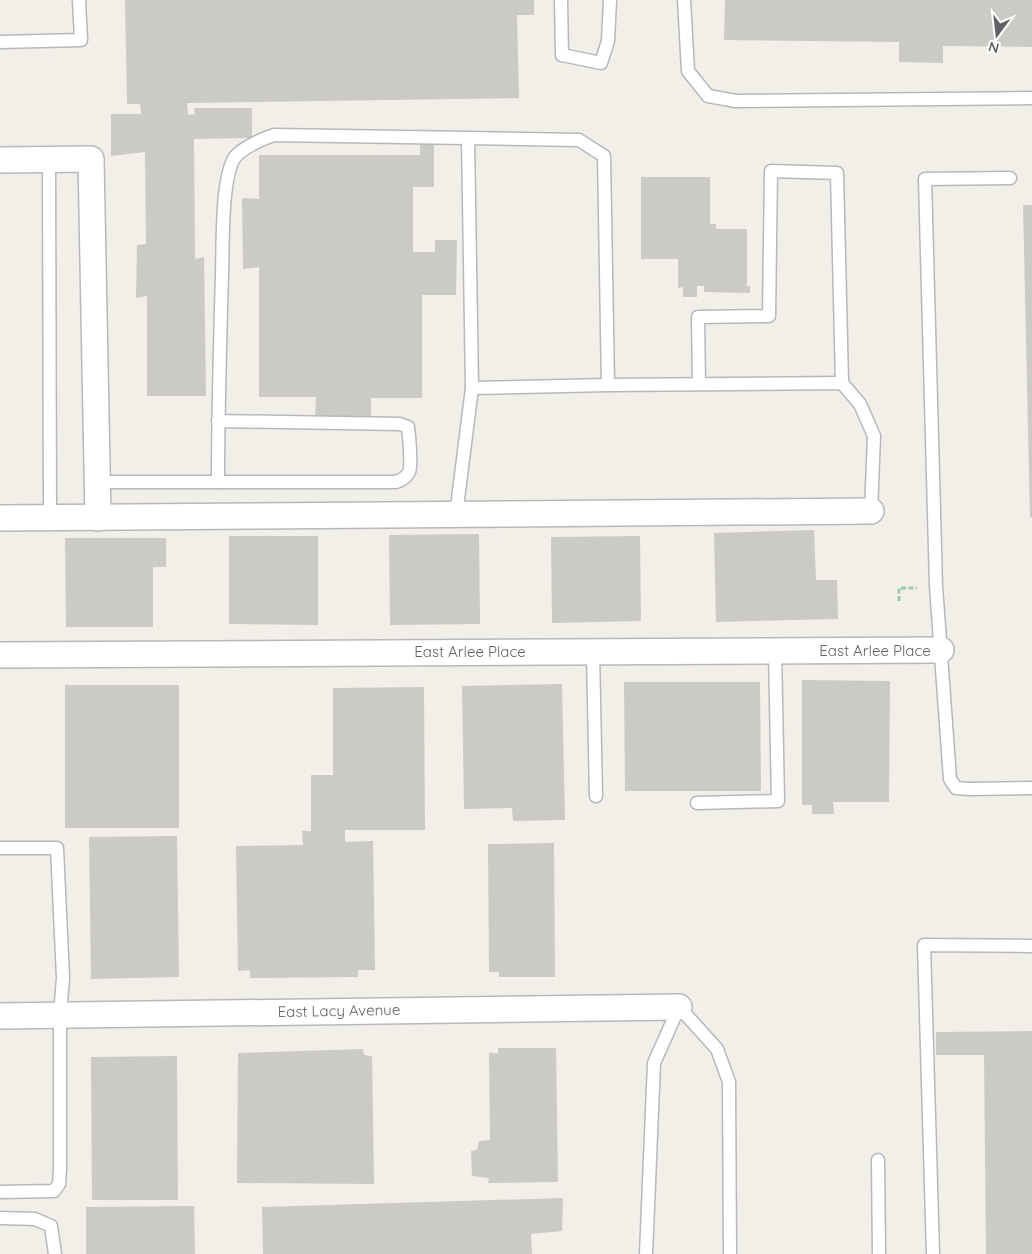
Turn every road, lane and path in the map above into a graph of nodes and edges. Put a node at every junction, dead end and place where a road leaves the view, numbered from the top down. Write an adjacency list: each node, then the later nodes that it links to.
1 (79, 0): 5 (lane)
2 (561, 0): 3 (lane)
3 (610, 0)
4 (684, 0): 6 (lane)
5 (0, 42)
6 (1032, 98)
7 (468, 138): 13 (lane); 14 (lane); 15 (lane)
8 (0, 160): 9 (street)
9 (49, 160): 16 (street); 21 (lane)
10 (1010, 178): 25 (lane)
11 (842, 383): 12 (lane); 12 (lane); 18 (lane)
12 (699, 384): 13 (lane)
13 (608, 385): 14 (lane)
14 (472, 388): 19 (lane)
15 (218, 421): 17 (lane); 17 (lane)
16 (98, 482): 17 (lane); 22 (street)
17 (218, 482)
18 (871, 511): 19 (street)
19 (456, 515): 22 (street)
20 (0, 518): 21 (street)
21 (50, 518): 22 (street)
22 (98, 518)
23 (916, 588): 24 (path)
24 (899, 601)
25 (941, 650): 26 (street, East Arlee Place); 29 (lane)
26 (775, 651): 27 (street, East Arlee Place); 31 (lane)
27 (593, 652): 28 (street, East Arlee Place); 30 (lane)
28 (0, 654)
29 (1032, 788)
30 (596, 796)
31 (697, 803)
32 (0, 848): 35 (lane)
33 (1032, 946): 44 (lane)
34 (679, 1007): 35 (street, East Lacy Avenue); 41 (lane); 42 (lane)
35 (60, 1015): 36 (street, East Lacy Avenue); 38 (lane)
36 (0, 1016)
37 (878, 1160): 43 (lane)
38 (0, 1192)
39 (0, 1218): 40 (lane)
40 (55, 1254)
41 (646, 1254)
42 (730, 1254)
43 (879, 1254)
44 (933, 1254)

